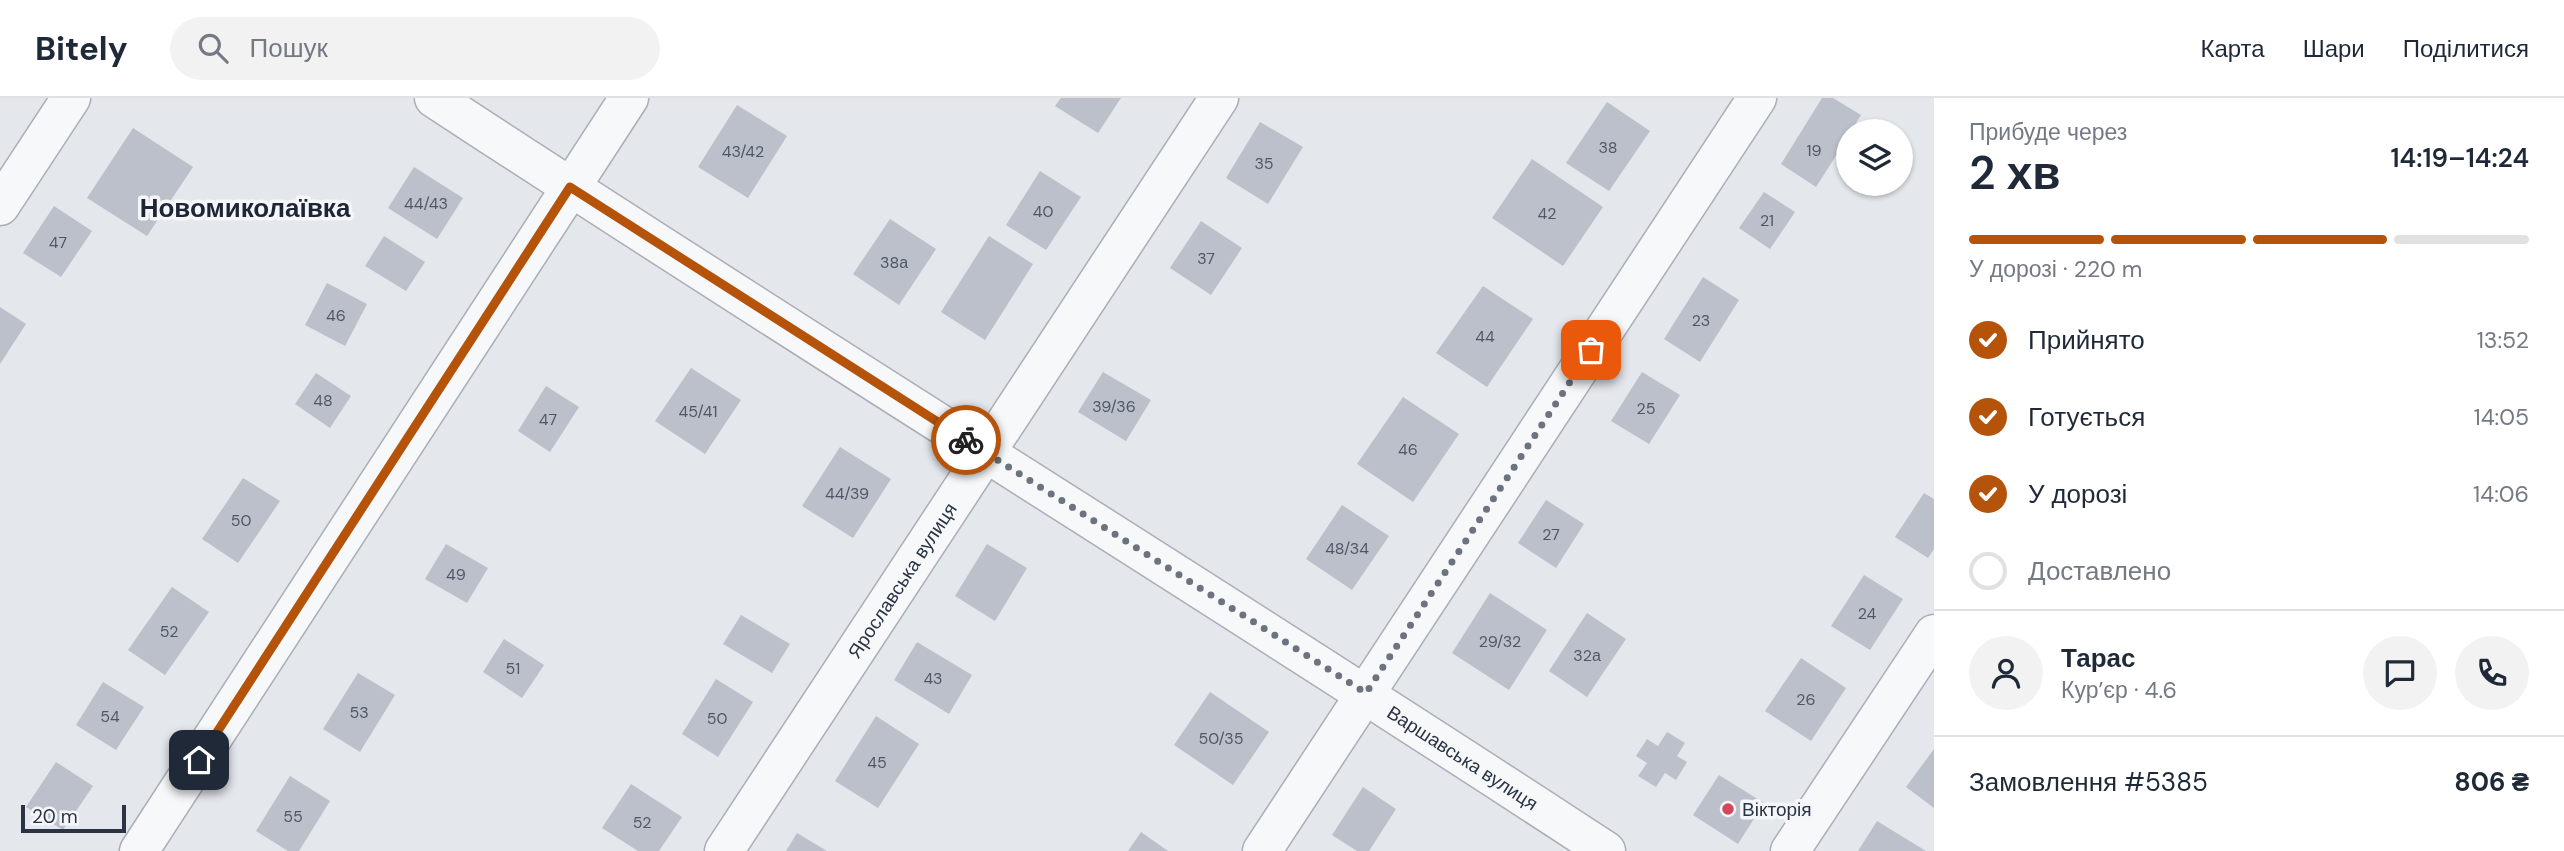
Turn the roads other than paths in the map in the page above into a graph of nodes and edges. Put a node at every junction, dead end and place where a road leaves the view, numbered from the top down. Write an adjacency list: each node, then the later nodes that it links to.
1 (71, 98): 7 (street)
2 (434, 98): 6 (street, Варшавська вулиця)
3 (629, 98): 6 (street)
4 (1219, 98): 8 (street, Ярославська вулиця)
5 (1757, 98): 10 (street)
6 (570, 187): 8 (street, Варшавська вулиця); 11 (street)
7 (0, 206)
8 (986, 453): 10 (street, Варшавська вулиця); 12 (street, Ярославська вулиця)
9 (1934, 634): 15 (street)
10 (1366, 693): 13 (street); 14 (street, Варшавська вулиця)
11 (139, 851)
12 (723, 851)
13 (1262, 851)
14 (1606, 851)
15 (1790, 851)

